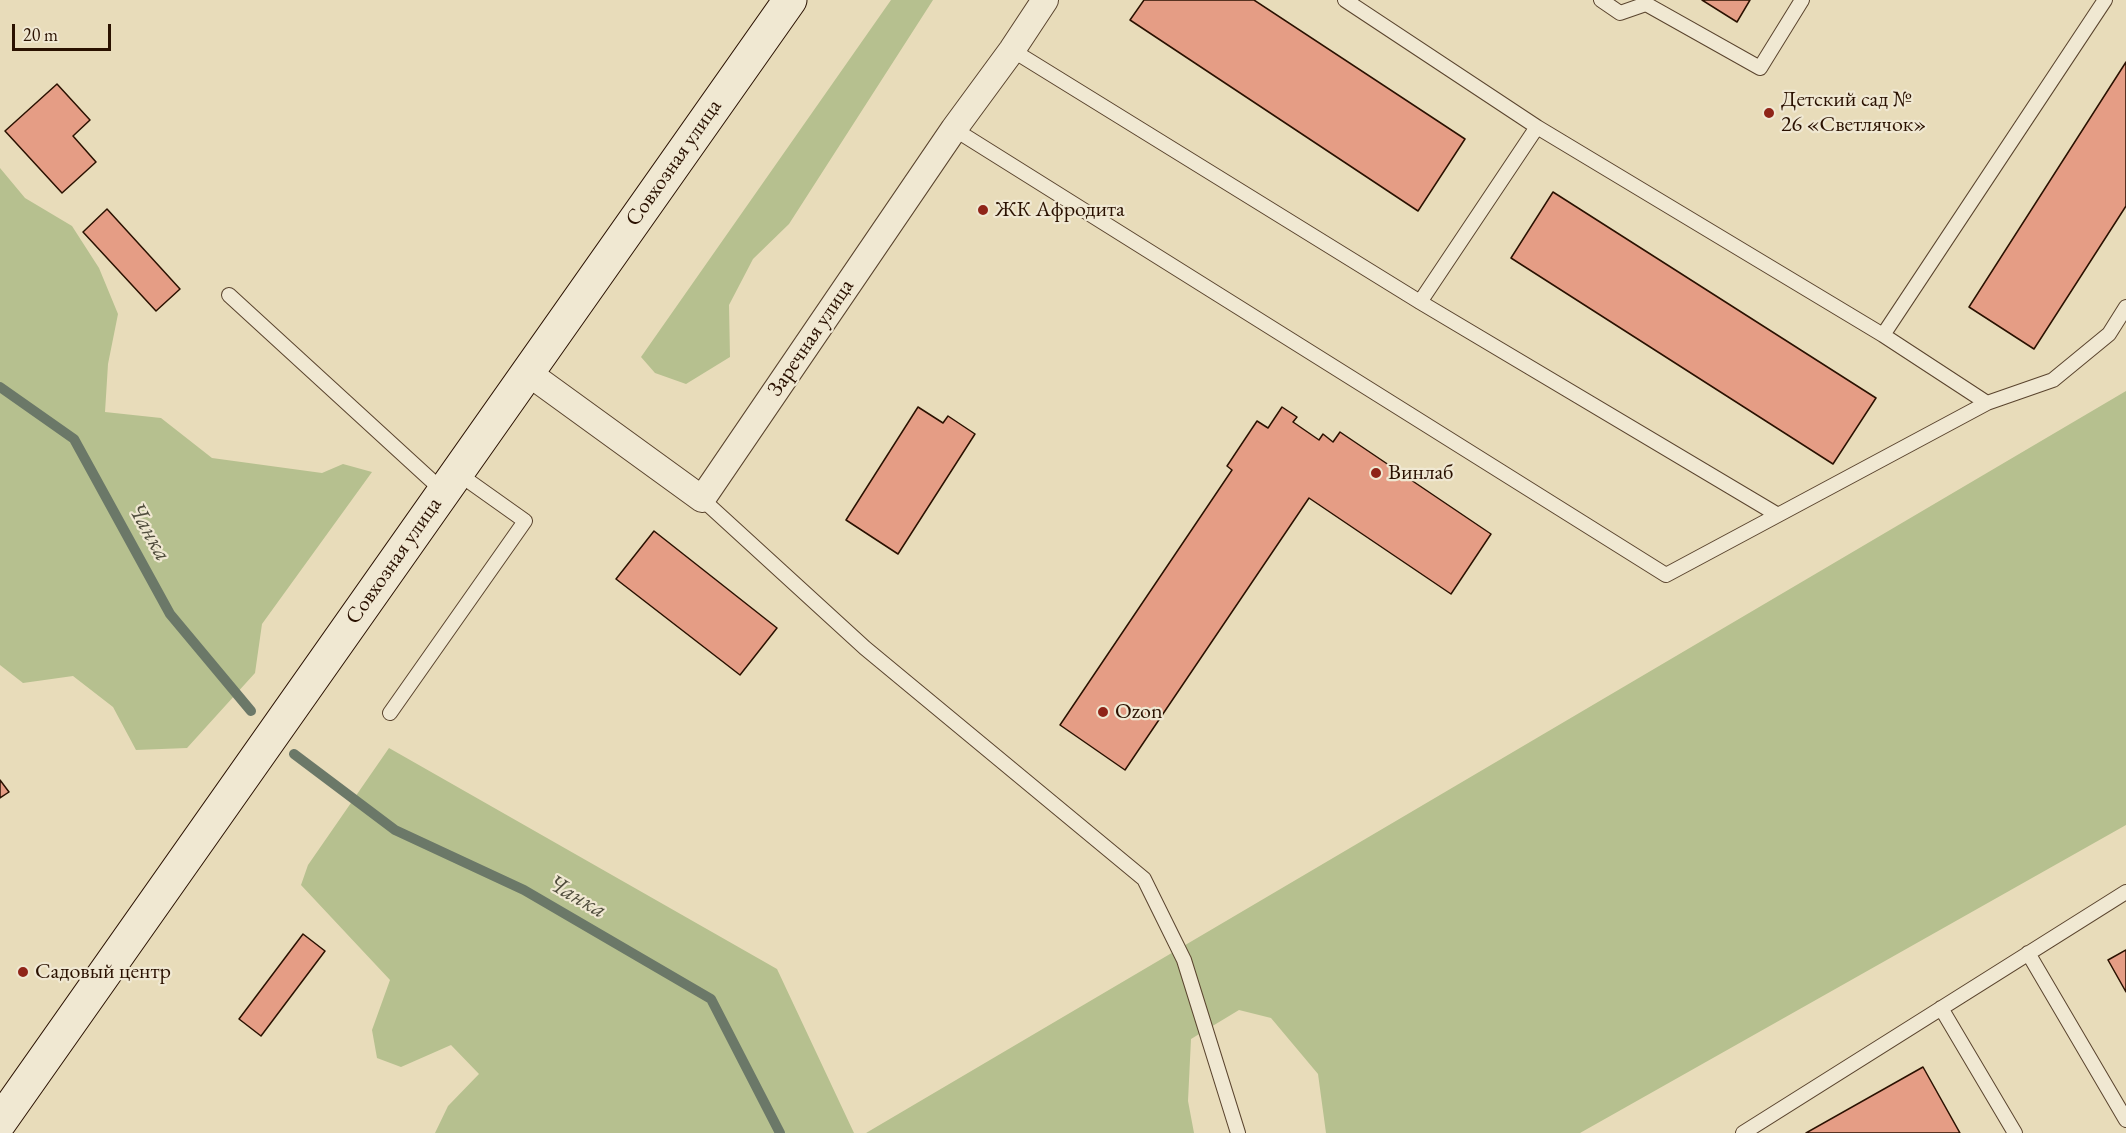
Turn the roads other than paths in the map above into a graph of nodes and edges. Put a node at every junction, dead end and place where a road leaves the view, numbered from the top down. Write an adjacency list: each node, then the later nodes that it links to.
1 (790, 0): 14 (main road, Совхозная улица)
2 (1045, 0): 7 (street, Заречная улица)
3 (1345, 0): 8 (lane)
4 (1601, 0): 5 (lane)
5 (1802, 0)
6 (2105, 0): 13 (lane)
7 (1012, 50): 9 (street, Заречная улица); 11 (lane)
8 (1537, 127): 11 (lane); 13 (lane)
9 (954, 129): 17 (street, Заречная улица); 18 (lane)
10 (229, 295): 16 (lane)
11 (1420, 302): 18 (lane)
12 (2126, 307): 15 (lane)
13 (1882, 335): 15 (lane)
14 (526, 372): 16 (main road, Совхозная улица); 17 (street)
15 (1987, 403): 18 (lane)
16 (449, 482): 19 (lane); 24 (main road, Совхозная улица)
17 (702, 499): 25 (lane)
18 (1778, 515)
19 (390, 713)
20 (2126, 892): 21 (lane)
21 (2028, 953): 22 (lane); 23 (lane)
22 (1941, 1008): 26 (lane); 27 (lane)
23 (2126, 1120)
24 (0, 1122)
25 (1238, 1133)
26 (1743, 1133)
27 (2015, 1133)

